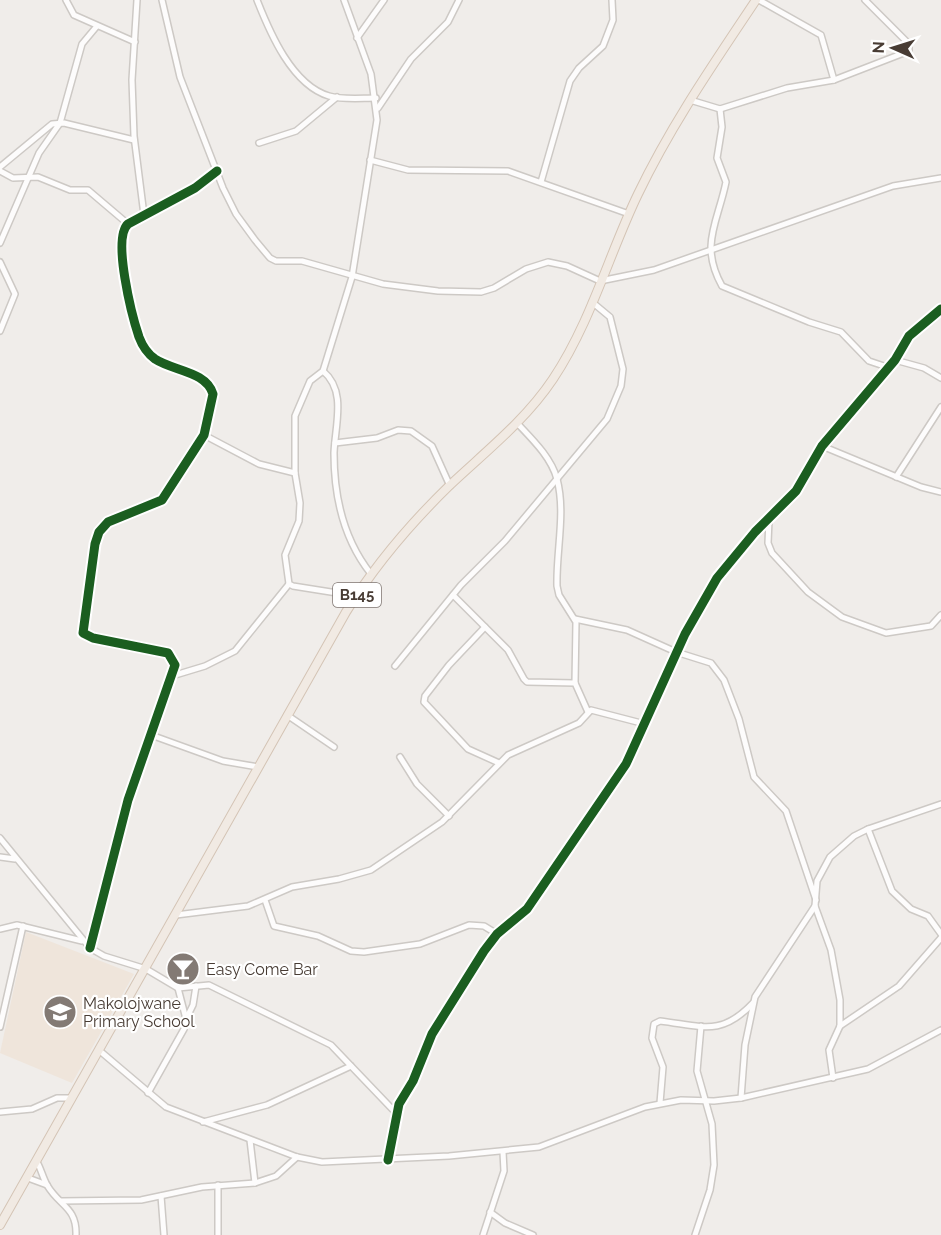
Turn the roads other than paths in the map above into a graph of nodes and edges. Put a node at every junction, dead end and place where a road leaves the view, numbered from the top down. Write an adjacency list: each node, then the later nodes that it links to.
1 (66, 0): 11 (street)
2 (137, 0): 13 (street)
3 (162, 0): 25 (street)
4 (257, 0): 15 (street)
5 (344, 0): 12 (street)
6 (384, 0): 12 (street)
7 (459, 0): 18 (street)
8 (612, 0): 28 (street)
9 (758, 0): 14 (street); 17 (main road, B145)
10 (865, 0): 14 (street)
11 (97, 26): 13 (street); 20 (street)
12 (357, 38): 16 (street)
13 (135, 42): 21 (street)
14 (834, 80): 19 (street)
15 (337, 97): 16 (street); 22 (street)
16 (376, 98): 18 (street)
17 (689, 99): 19 (street); 29 (main road, B145)
18 (378, 108): 23 (street)
19 (720, 109): 33 (street)
20 (60, 123): 21 (street); 24 (street); 26 (street)
21 (134, 140): 30 (street)
22 (259, 143)
23 (370, 160): 28 (street); 35 (street)
24 (0, 169): 26 (street)
25 (217, 171): 30 (street); 35 (street)
26 (28, 177): 31 (street); 32 (street)
27 (941, 178): 33 (street)
28 (541, 182): 29 (street)
29 (629, 214): 36 (main road, B145)
30 (144, 215): 31 (street)
31 (128, 224): 46 (street)
32 (0, 243)
33 (709, 251): 36 (street); 41 (street)
34 (0, 262): 39 (street)
35 (352, 277): 36 (street); 42 (street)
36 (600, 281): 37 (main road, B145)
37 (592, 302): 45 (main road, B145); 51 (street)
38 (941, 309): 40 (street)
39 (0, 331)
40 (895, 360): 41 (street); 43 (street)
41 (887, 367): 48 (street)
42 (324, 371): 47 (street); 49 (street)
43 (941, 378)
44 (941, 407): 50 (street)
45 (517, 423): 51 (street); 52 (main road, B145)
46 (204, 435): 49 (street); 64 (street)
47 (335, 443): 52 (street); 55 (street)
48 (822, 446): 50 (street); 54 (street)
49 (295, 473): 56 (street)
50 (896, 477): 53 (street)
51 (557, 479): 57 (street); 60 (street)
52 (450, 486): 55 (main road, B145)
53 (941, 492)
54 (769, 518): 59 (street); 62 (street)
55 (370, 574): 58 (main road, B145)
56 (289, 584): 58 (street); 64 (street)
57 (453, 595): 61 (street); 63 (street)
58 (356, 596): 67 (main road, B145)
59 (941, 615)
60 (575, 619): 62 (street); 65 (street)
61 (485, 627): 65 (street); 72 (street)
62 (676, 652): 68 (street); 81 (street)
63 (394, 666)
64 (172, 676): 69 (street)
65 (575, 683): 66 (street)
66 (588, 712): 68 (street); 72 (street)
67 (287, 715): 70 (street); 73 (main road, B145)
68 (645, 724): 85 (street)
69 (151, 735): 73 (street); 88 (street)
70 (334, 747)
71 (400, 756): 75 (street)
72 (499, 763): 75 (street)
73 (258, 767): 82 (main road, B145)
74 (941, 804): 76 (street)
75 (449, 816): 80 (street)
76 (867, 829): 81 (street); 86 (street)
77 (0, 838): 79 (street)
78 (0, 857): 79 (street)
79 (15, 859): 87 (street)
80 (265, 900): 82 (street); 85 (street)
81 (816, 903): 92 (street); 95 (street)
82 (176, 915): 89 (main road, B145)
83 (23, 926): 84 (street); 87 (street); 96 (street)
84 (0, 929)
85 (497, 934): 107 (street)
86 (941, 936): 95 (street)
87 (82, 941): 88 (street)
88 (90, 948): 89 (street)
89 (146, 969): 91 (street); 98 (main road, B145)
90 (196, 986): 91 (street); 93 (street); 99 (street)
91 (178, 988): 93 (street)
92 (754, 1002): 94 (street); 103 (street)
93 (186, 1019): 101 (street)
94 (701, 1026): 104 (street); 105 (street)
95 (840, 1026): 100 (street)
96 (0, 1027)
97 (941, 1030): 100 (street)
98 (100, 1051): 101 (street); 102 (main road, B145)
99 (351, 1066): 107 (street); 108 (street)
100 (833, 1078): 103 (street)
101 (148, 1093): 108 (street)
102 (73, 1098): 106 (street); 113 (main road, B145)
103 (741, 1098): 104 (street)
104 (707, 1101): 105 (street); 127 (street)
105 (660, 1104): 110 (street)
106 (0, 1112)
107 (396, 1113): 112 (street)
108 (203, 1122): 109 (street)
109 (250, 1140): 111 (street); 115 (street)
110 (503, 1152): 112 (street); 120 (street)
111 (297, 1157): 112 (street); 115 (street)
112 (388, 1160)
113 (37, 1162): 114 (main road, B145); 116 (street)
114 (28, 1178): 116 (street); 121 (main road, B145)
115 (255, 1182): 117 (street)
116 (47, 1185): 119 (street)
117 (218, 1185): 118 (street); 124 (street)
118 (161, 1196): 119 (street); 123 (street)
119 (61, 1202): 122 (street)
120 (490, 1212): 125 (street); 126 (street)
121 (0, 1225)
122 (76, 1235)
123 (164, 1235)
124 (218, 1235)
125 (483, 1235)
126 (533, 1235)
127 (695, 1235)

